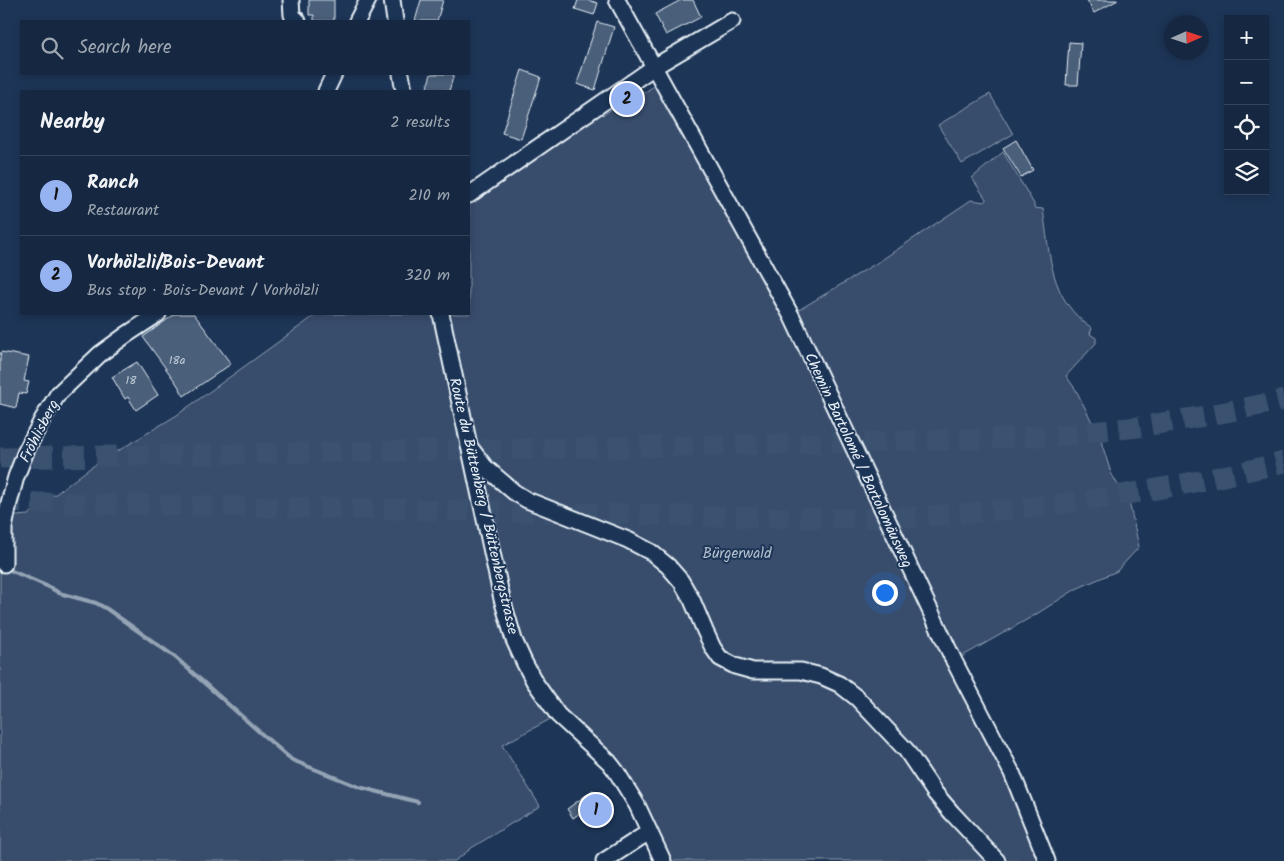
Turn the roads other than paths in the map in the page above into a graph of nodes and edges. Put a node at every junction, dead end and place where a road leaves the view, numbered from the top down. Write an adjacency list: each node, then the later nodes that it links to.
1 (290, 0): 5 (street)
2 (368, 0): 6 (street)
3 (392, 0): 7 (street)
4 (617, 0): 9 (street, Chemin Bartolomé / Bartolomäusweg)
5 (297, 20)
6 (358, 20)
7 (395, 20)
8 (732, 21): 9 (street)
9 (654, 67): 14 (street); 23 (street, Chemin Bartolomé / Bartolomäusweg)
10 (334, 75): 12 (street)
11 (401, 75): 13 (street)
12 (326, 90)
13 (404, 90)
14 (470, 194)
15 (156, 315): 18 (street, Fröhlisberg)
16 (441, 315): 17 (street, Route du Büttenberg / Büttenbergstrasse)
17 (469, 446): 19 (street, Route du Büttenberg / Büttenbergstrasse); 22 (street)
18 (4, 564)
19 (649, 832): 20 (street); 21 (street, Route du Büttenberg / Büttenbergstrasse)
20 (604, 861)
21 (663, 861)
22 (996, 861)
23 (1047, 861)

